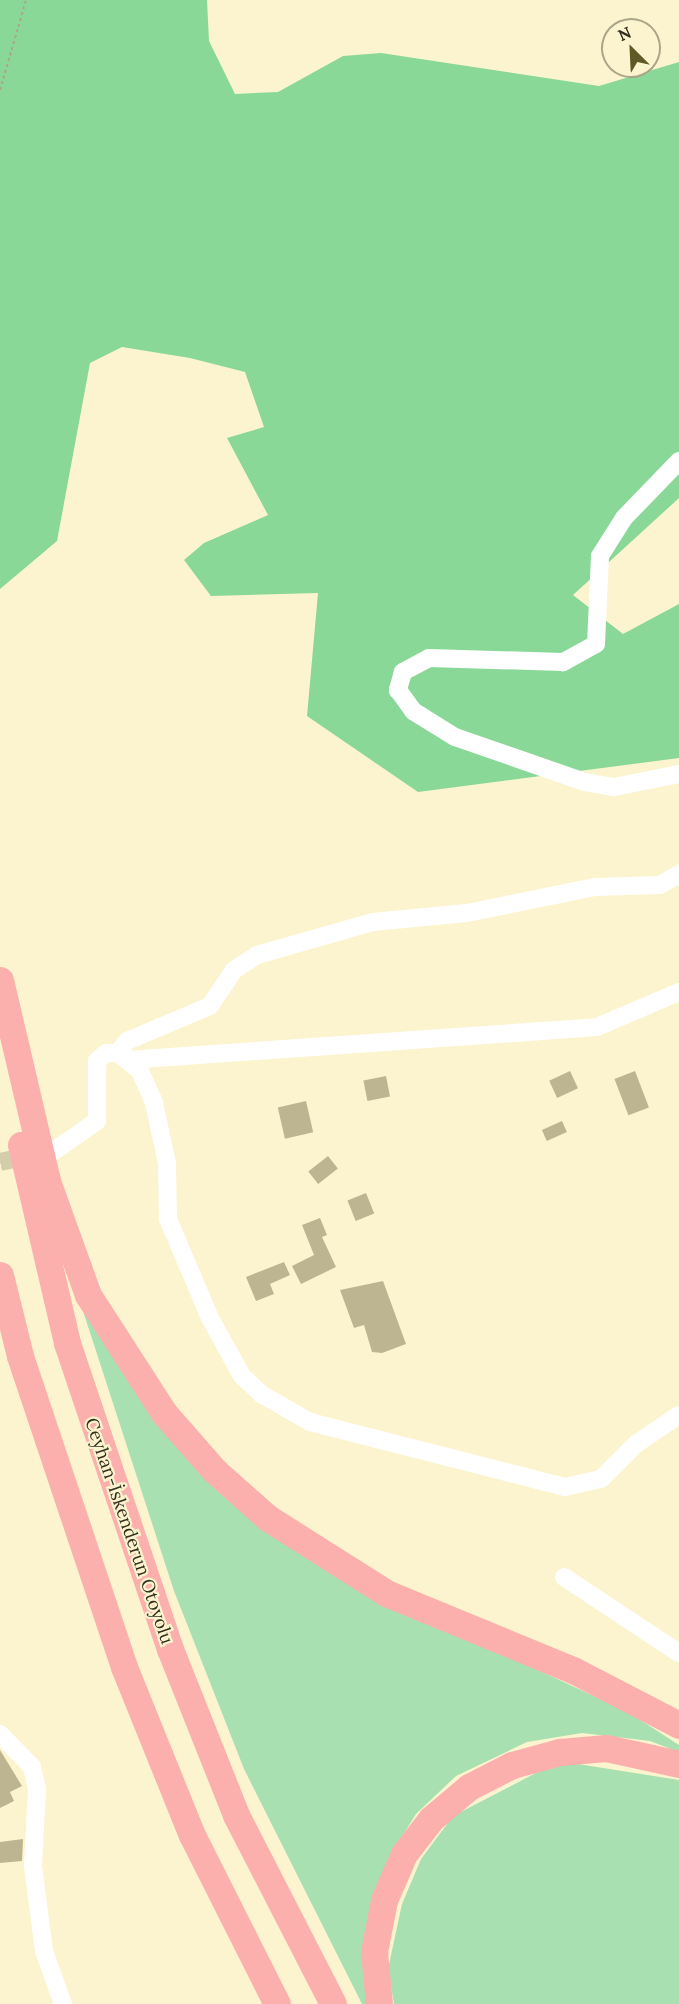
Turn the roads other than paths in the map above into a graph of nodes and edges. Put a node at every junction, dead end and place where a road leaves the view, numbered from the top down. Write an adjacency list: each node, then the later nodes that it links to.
1 (679, 460): 2 (street)
2 (679, 774)
3 (679, 874): 7 (street)
4 (0, 980): 13 (highway)
5 (679, 992): 7 (street)
6 (0, 1032): 20 (highway, Ceyhan-İskenderun Otoyolu)
7 (123, 1057): 8 (street); 10 (street)
8 (54, 1151)
9 (0, 1275): 16 (highway)
10 (679, 1415)
11 (564, 1577): 12 (street)
12 (679, 1653)
13 (679, 1725)
14 (0, 1734): 17 (street)
15 (679, 1764): 21 (highway)
16 (192, 1835): 18 (highway); 19 (highway)
17 (63, 2004)
18 (271, 2004)
19 (277, 2004)
20 (333, 2004)
21 (379, 2004)

